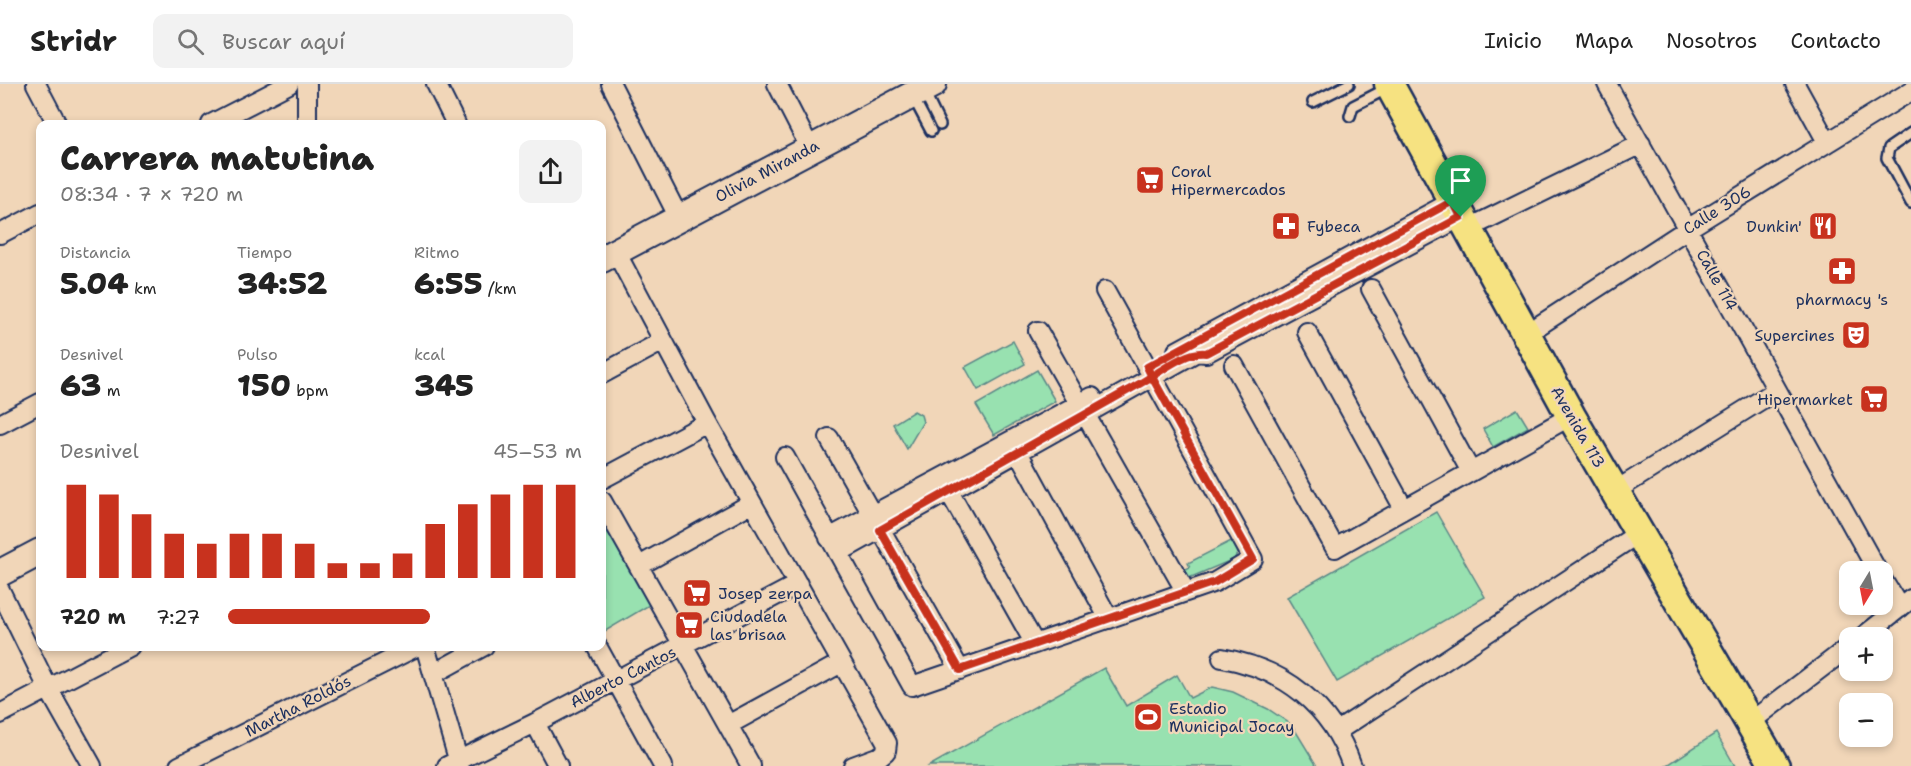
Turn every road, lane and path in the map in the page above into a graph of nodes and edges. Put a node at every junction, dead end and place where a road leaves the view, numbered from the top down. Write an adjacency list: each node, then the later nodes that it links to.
1 (36, 84): 15 (street)
2 (289, 84): 16 (street)
3 (307, 84): 17 (street)
4 (436, 84): 18 (street)
5 (611, 84): 28 (street)
6 (777, 84): 24 (street)
7 (1349, 84): 13 (lane)
8 (1607, 84): 23 (street, Calle 114)
9 (1795, 84): 22 (street)
10 (1389, 85): 14 (lane); 27 (main road, Avenida 113)
11 (923, 89): 19 (lane); 20 (lane); 24 (street, Olivia Miranda)
12 (1911, 91): 22 (street, Calle 306)
13 (1313, 102)
14 (1350, 116)
15 (55, 120)
16 (219, 120)
17 (307, 120)
18 (454, 120)
19 (940, 125)
20 (931, 131)
21 (1911, 134): 25 (lane)
22 (1827, 142): 29 (street, Calle 306)
23 (1641, 144): 27 (street); 29 (street, Calle 114)
24 (810, 148): 28 (street, Olivia Miranda)
25 (1911, 203)
26 (36, 215): 30 (street)
27 (1461, 216): 36 (main road, Avenida 113); 40 (street)
28 (679, 218): 31 (street, Olivia Miranda)
29 (1689, 228): 36 (street, Calle 306); 41 (street, Calle 114)
30 (0, 234)
31 (609, 255): 37 (street)
32 (1371, 289): 50 (street)
33 (1105, 291): 40 (street)
34 (1038, 331): 43 (street)
35 (1307, 332): 56 (street)
36 (1526, 334): 44 (main road, Avenida 113)
37 (663, 341): 39 (street); 45 (street)
38 (1234, 364): 56 (street)
39 (606, 372)
40 (1150, 372): 43 (street); 67 (street)
41 (1778, 390): 53 (street); 61 (street, Calle 114)
42 (36, 405): 46 (street)
43 (1082, 409): 48 (street); 67 (street)
44 (1571, 416): 50 (street); 53 (main road, Avenida 113)
45 (707, 423): 51 (street); 54 (street)
46 (0, 424)
47 (829, 438): 57 (street)
48 (1015, 446): 52 (street); 69 (street)
49 (785, 458): 59 (street)
50 (1471, 472): 56 (street)
51 (606, 477)
52 (945, 484): 57 (street); 71 (street)
53 (1615, 491): 58 (main road, Avenida 113)
54 (752, 503): 62 (street); 64 (street)
55 (606, 508): 62 (street)
56 (1404, 509)
57 (876, 522): 59 (street); 81 (street)
58 (1639, 533): 87 (main road, Avenida 113); 89 (street)
59 (834, 545): 81 (street)
60 (36, 554): 63 (street)
61 (1872, 561)
62 (639, 566): 72 (street)
63 (0, 573)
64 (798, 584): 72 (street, Alberto Cantos); 80 (street)
65 (0, 590): 84 (street)
66 (1893, 591): 68 (street)
67 (1186, 592): 69 (street)
68 (1905, 604): 70 (street)
69 (1109, 619): 71 (street)
70 (1875, 627)
71 (1035, 644): 81 (street)
72 (684, 646): 83 (street, Alberto Cantos); 88 (street)
73 (120, 651): 84 (street)
74 (408, 651): 92 (street, Martha Roldós)
75 (426, 651): 82 (street)
76 (475, 651): 82 (street)
77 (600, 651): 83 (street)
78 (1839, 654): 87 (street)
79 (1222, 658): 89 (street)
80 (841, 663): 88 (street); 96 (street)
81 (960, 670)
82 (433, 674): 90 (street)
83 (615, 681): 86 (street, Alberto Cantos); 94 (street)
84 (48, 688): 85 (street); 91 (street)
85 (0, 714)
86 (535, 723): 90 (street, Alberto Cantos); 93 (street)
87 (1749, 723): 98 (main road, Avenida 113)
88 (728, 725): 95 (street)
89 (1336, 732): 97 (street)
90 (456, 764)
91 (92, 766)
92 (179, 766)
93 (558, 766)
94 (663, 766)
95 (751, 766)
96 (853, 766)
97 (1352, 766)
98 (1775, 766)

